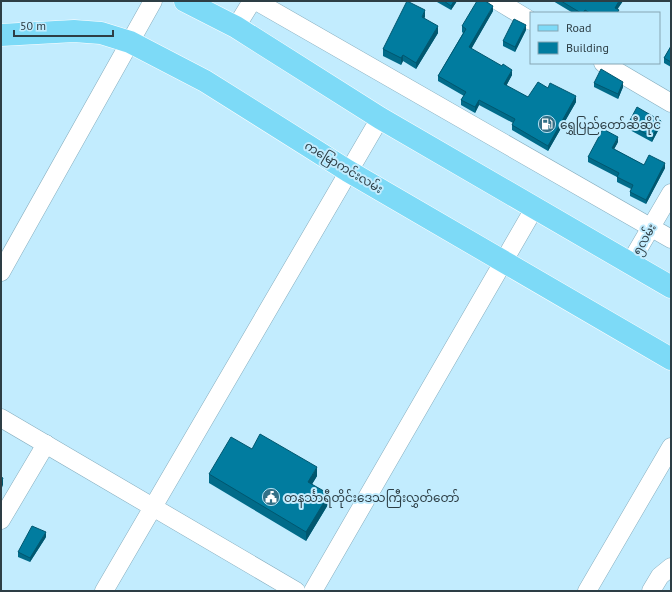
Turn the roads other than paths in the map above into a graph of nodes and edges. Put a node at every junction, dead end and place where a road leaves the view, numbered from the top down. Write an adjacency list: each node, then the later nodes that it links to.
1 (153, 1): 9 (street)
2 (185, 1): 7 (main road)
3 (252, 1): 7 (street)
4 (256, 1): 16 (street)
5 (498, 1): 6 (street)
6 (530, 19)
7 (236, 27): 12 (main road)
8 (1, 35): 9 (main road, ကမြောကင်းလမ်း)
9 (130, 42): 13 (main road, ကမြောကင်းလမ်း); 20 (street)
10 (605, 64): 11 (street)
11 (671, 103)
12 (380, 118): 13 (street); 15 (main road)
13 (348, 171): 18 (main road, ကမြောကင်းလမ်း); 26 (street)
14 (671, 193): 16 (street, ၅လမ်း)
15 (535, 207): 18 (street); 19 (main road)
16 (651, 227): 17 (street); 19 (street, ၅လမ်း)
17 (671, 239)
18 (504, 261): 22 (main road, ကမြောကင်းလမ်း); 31 (street)
19 (630, 263): 21 (main road)
20 (1, 272)
21 (671, 287)
22 (671, 359)
23 (1, 418): 24 (street)
24 (46, 444): 26 (street); 27 (street)
25 (671, 447): 32 (street)
26 (154, 508): 29 (street); 30 (street)
27 (1, 520)
28 (671, 567): 33 (street)
29 (104, 591)
30 (296, 591)
31 (313, 591)
32 (587, 591)
33 (651, 591)

